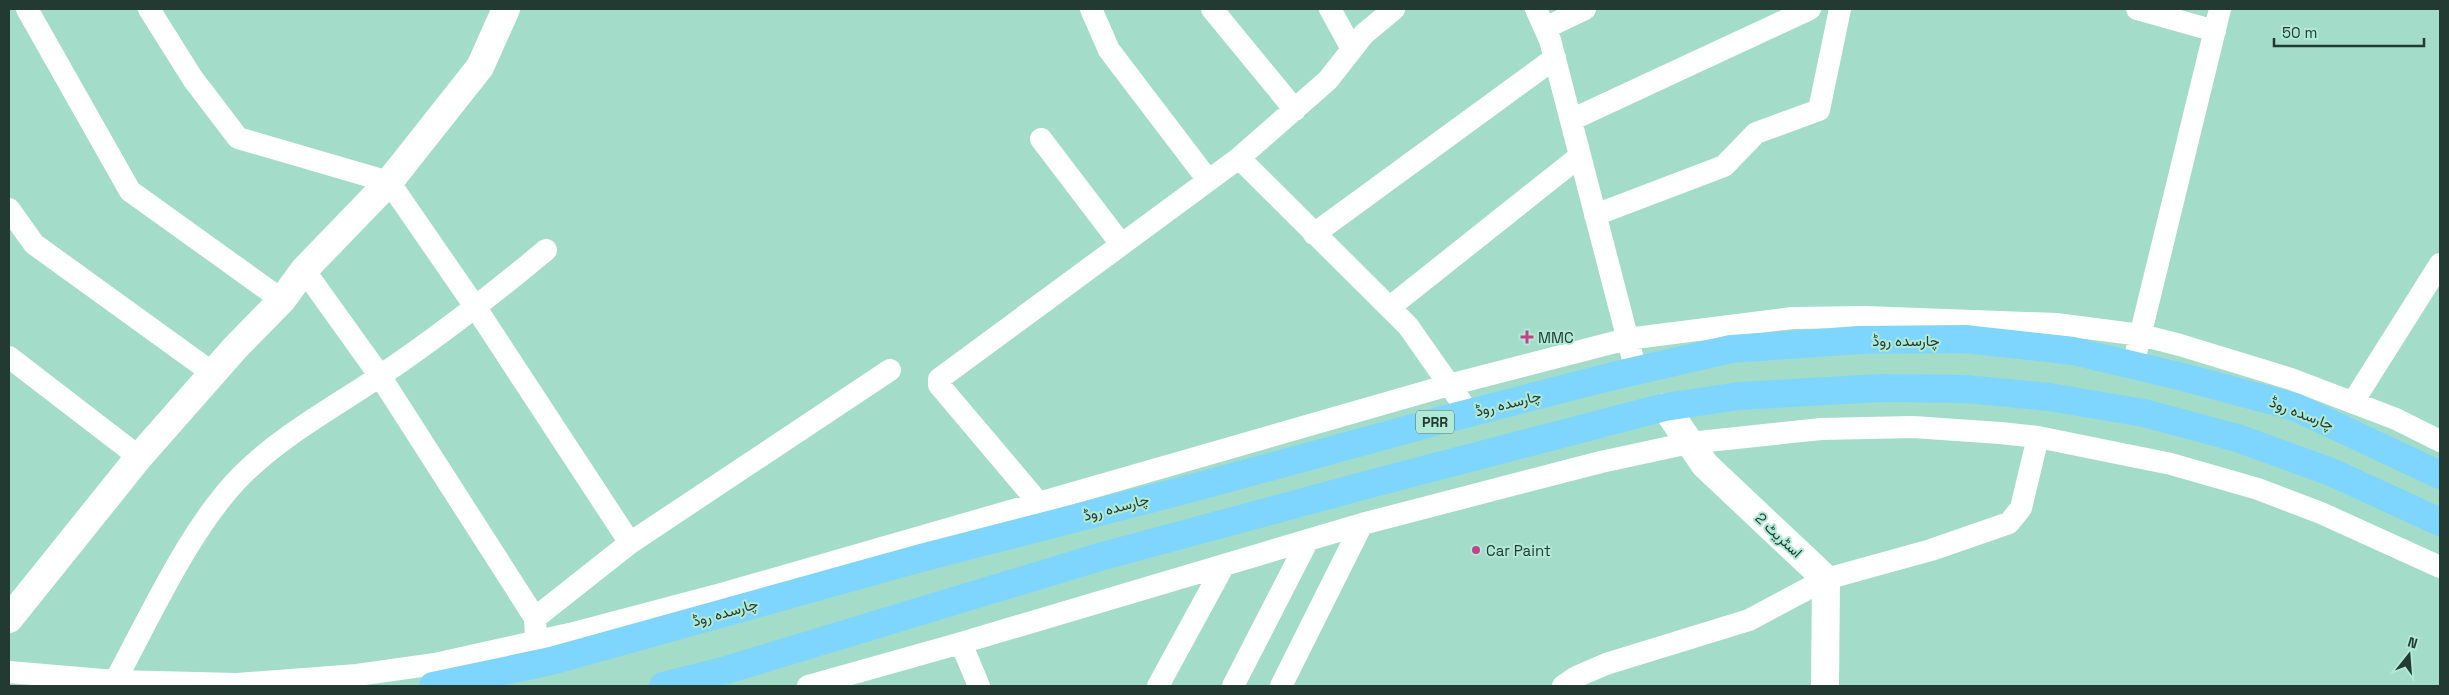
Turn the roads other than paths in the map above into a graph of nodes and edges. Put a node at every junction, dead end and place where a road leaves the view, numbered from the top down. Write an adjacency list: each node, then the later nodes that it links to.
1 (27, 9): 31 (street)
2 (149, 9): 23 (street)
3 (506, 9): 23 (street)
4 (1091, 9): 22 (street)
5 (1212, 9): 17 (street)
6 (1330, 9): 15 (street)
7 (1394, 9): 15 (street)
8 (1585, 9): 13 (street)
9 (1810, 9): 18 (street)
10 (1840, 9): 25 (street)
11 (2137, 9): 14 (street)
12 (2220, 9): 14 (street)
13 (1541, 18): 16 (street)
14 (2215, 31): 34 (street)
15 (1352, 49): 17 (street)
16 (1555, 58): 18 (street); 26 (street)
17 (1295, 110): 21 (street)
18 (1571, 120): 20 (street)
19 (1041, 140): 27 (street)
20 (1580, 156): 25 (street); 32 (street)
21 (1239, 158): 22 (street); 26 (street)
22 (1208, 180): 27 (street)
23 (389, 182): 30 (street); 33 (street)
24 (9, 209): 40 (street)
25 (1595, 215): 35 (street)
26 (1314, 234): 32 (street)
27 (1121, 244): 52 (street)
28 (546, 250): 33 (street)
29 (2440, 264): 43 (street)
30 (304, 270): 31 (street); 41 (street)
31 (282, 300): 40 (street)
32 (1390, 307): 42 (street)
33 (476, 308): 41 (street); 57 (street)
34 (2141, 335): 35 (street); 37 (street); 43 (street)
35 (1627, 338): 39 (street); 42 (street)
36 (9, 357): 49 (street)
37 (2133, 365): 39 (highway, چارسدہ روڈ / PRR); 50 (highway, چارسدہ روڈ / PRR)
38 (890, 370): 57 (street)
39 (1636, 371): 45 (highway, چارسدہ روڈ / PRR)
40 (214, 374): 49 (street)
41 (380, 376): 62 (street); 66 (street)
42 (1449, 384): 45 (street); 52 (street)
43 (2354, 402): 47 (street)
44 (1665, 407): 48 (street, اسٹریٹ 2); 53 (highway); 55 (highway)
45 (1469, 413): 51 (highway, چارسدہ روڈ / PRR)
46 (2038, 437): 48 (street); 59 (street); 60 (street)
47 (2440, 441)
48 (1689, 442): 54 (street); 60 (street, اسٹریٹ 2)
49 (139, 457): 61 (street)
50 (2440, 474)
51 (1162, 496): 55 (highway); 67 (highway, چارسدہ روڈ / PRR)
52 (1038, 502): 63 (street)
53 (2440, 522)
54 (1362, 524): 56 (street); 73 (street)
55 (1173, 537): 68 (highway)
56 (1308, 540): 58 (street); 72 (street)
57 (630, 543): 62 (street)
58 (1224, 565): 64 (street); 71 (street)
59 (2440, 566)
60 (1826, 579): 74 (street); 75 (street)
61 (9, 617)
62 (535, 618): 63 (street)
63 (536, 642): 66 (street)
64 (961, 643): 69 (street); 70 (street)
65 (9, 672): 66 (street)
66 (115, 681)
67 (433, 686)
68 (663, 686)
69 (808, 686)
70 (979, 686)
71 (1158, 686)
72 (1233, 686)
73 (1281, 686)
74 (1563, 686)
75 (1825, 686)

